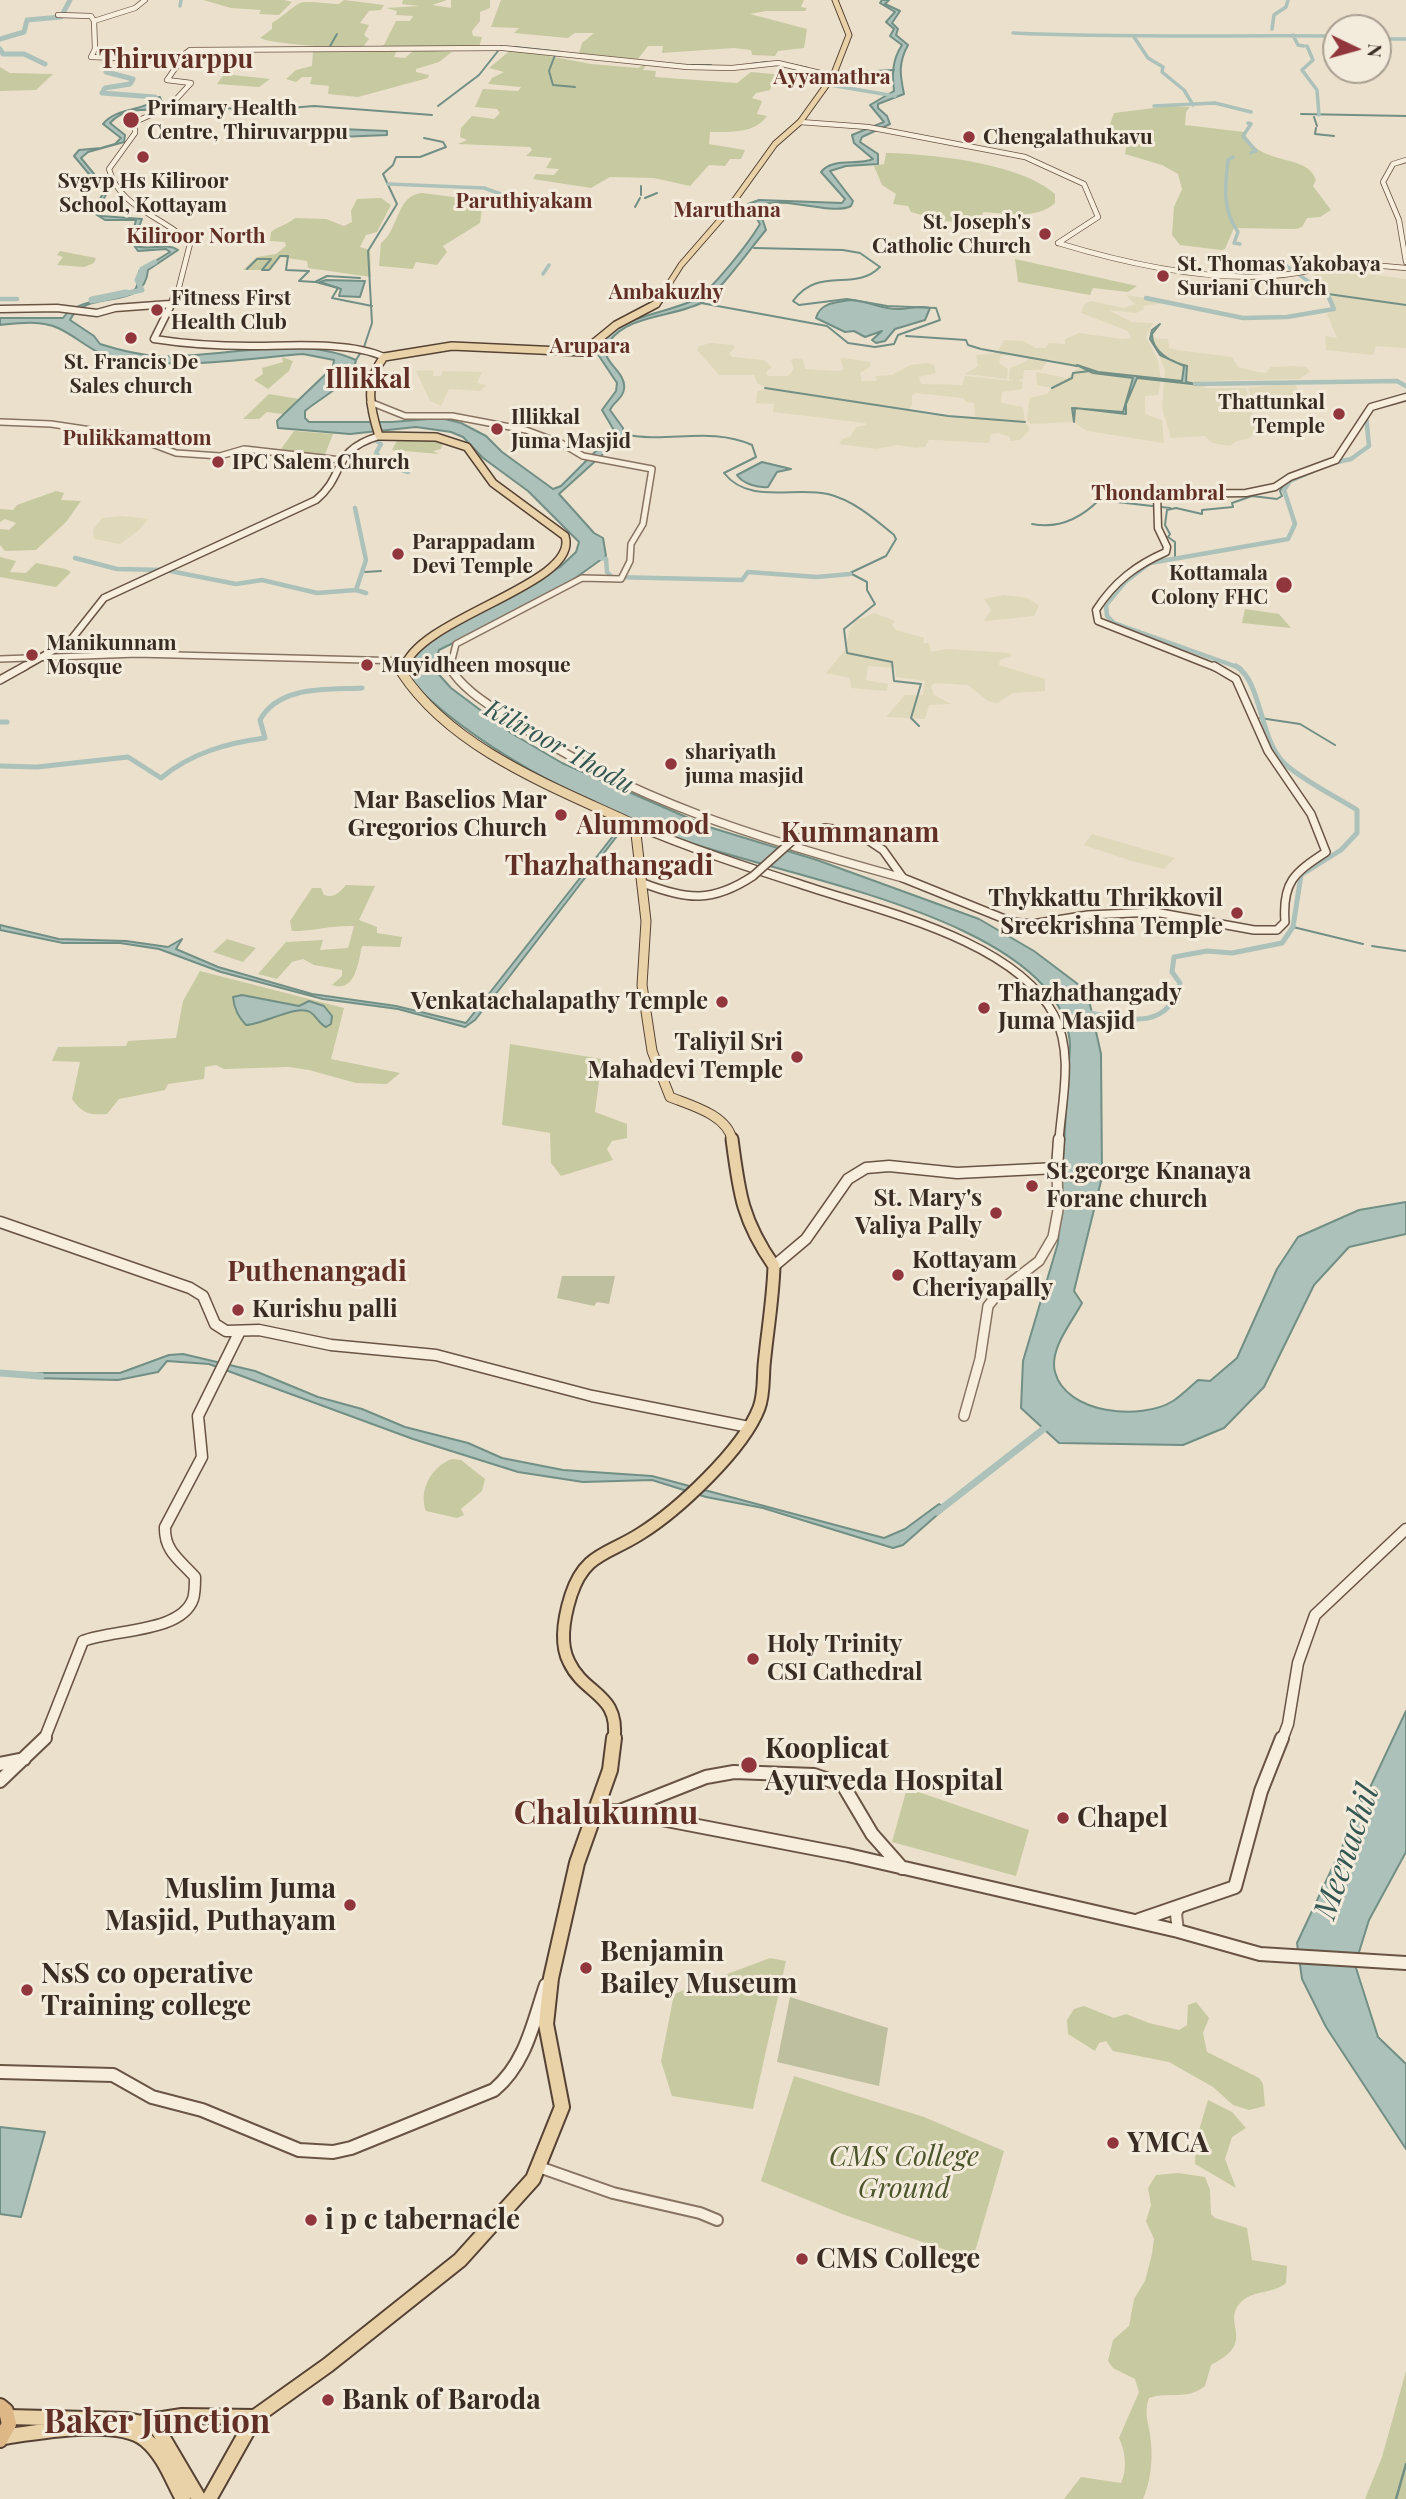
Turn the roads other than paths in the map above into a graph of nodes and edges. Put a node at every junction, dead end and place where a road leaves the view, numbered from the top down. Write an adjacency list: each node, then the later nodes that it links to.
1 (145, 0): 4 (main road)
2 (835, 0): 6 (main road)
3 (61, 15): 4 (main road)
4 (94, 21): 5 (main road)
5 (177, 60): 6 (main road); 11 (main road)
6 (834, 74): 7 (main road)
7 (800, 122): 10 (main road); 13 (main road)
8 (1406, 160): 9 (main road)
9 (1406, 262)
10 (1406, 268)
11 (170, 304): 12 (main road); 13 (main road)
12 (0, 309)
13 (384, 357): 15 (main road)
14 (1406, 397): 24 (main road)
15 (370, 402): 17 (main road); 24 (street)
16 (0, 422): 18 (street)
17 (378, 435): 18 (main road); 21 (main road)
18 (341, 460): 19 (main road)
19 (45, 657): 20 (street); 21 (street); 22 (main road)
20 (0, 659)
21 (404, 661): 23 (main road)
22 (0, 680)
23 (635, 825): 25 (main road); 26 (main road)
24 (903, 878): 25 (main road, bridge)
25 (643, 883): 28 (main road)
26 (1057, 1168): 28 (main road); 30 (street)
27 (0, 1222): 29 (main road)
28 (774, 1266): 31 (main road)
29 (240, 1331): 31 (main road); 33 (main road)
30 (964, 1416)
31 (749, 1427): 37 (main road)
32 (1406, 1529): 39 (main road)
33 (26, 1759): 34 (main road); 35 (main road)
34 (0, 1764)
35 (0, 1781)
36 (620, 1811): 37 (main road); 38 (main road); 38 (main road)
37 (597, 1812): 43 (main road)
38 (903, 1869): 40 (main road)
39 (1179, 1907): 40 (main road); 41 (street)
40 (1137, 1921): 41 (main road)
41 (1178, 1931): 42 (main road)
42 (1406, 1963)
43 (551, 1978): 44 (main road); 45 (main road)
44 (0, 2071)
45 (539, 2167): 46 (street); 48 (main road)
46 (717, 2220)
47 (4, 2412): 49 (main road); 50 (highway)
48 (254, 2417): 49 (main road); 53 (main road)
49 (153, 2427): 50 (main road); 51 (main road); 52 (main road)
50 (1, 2439)
51 (184, 2499)
52 (199, 2499)
53 (209, 2499)

